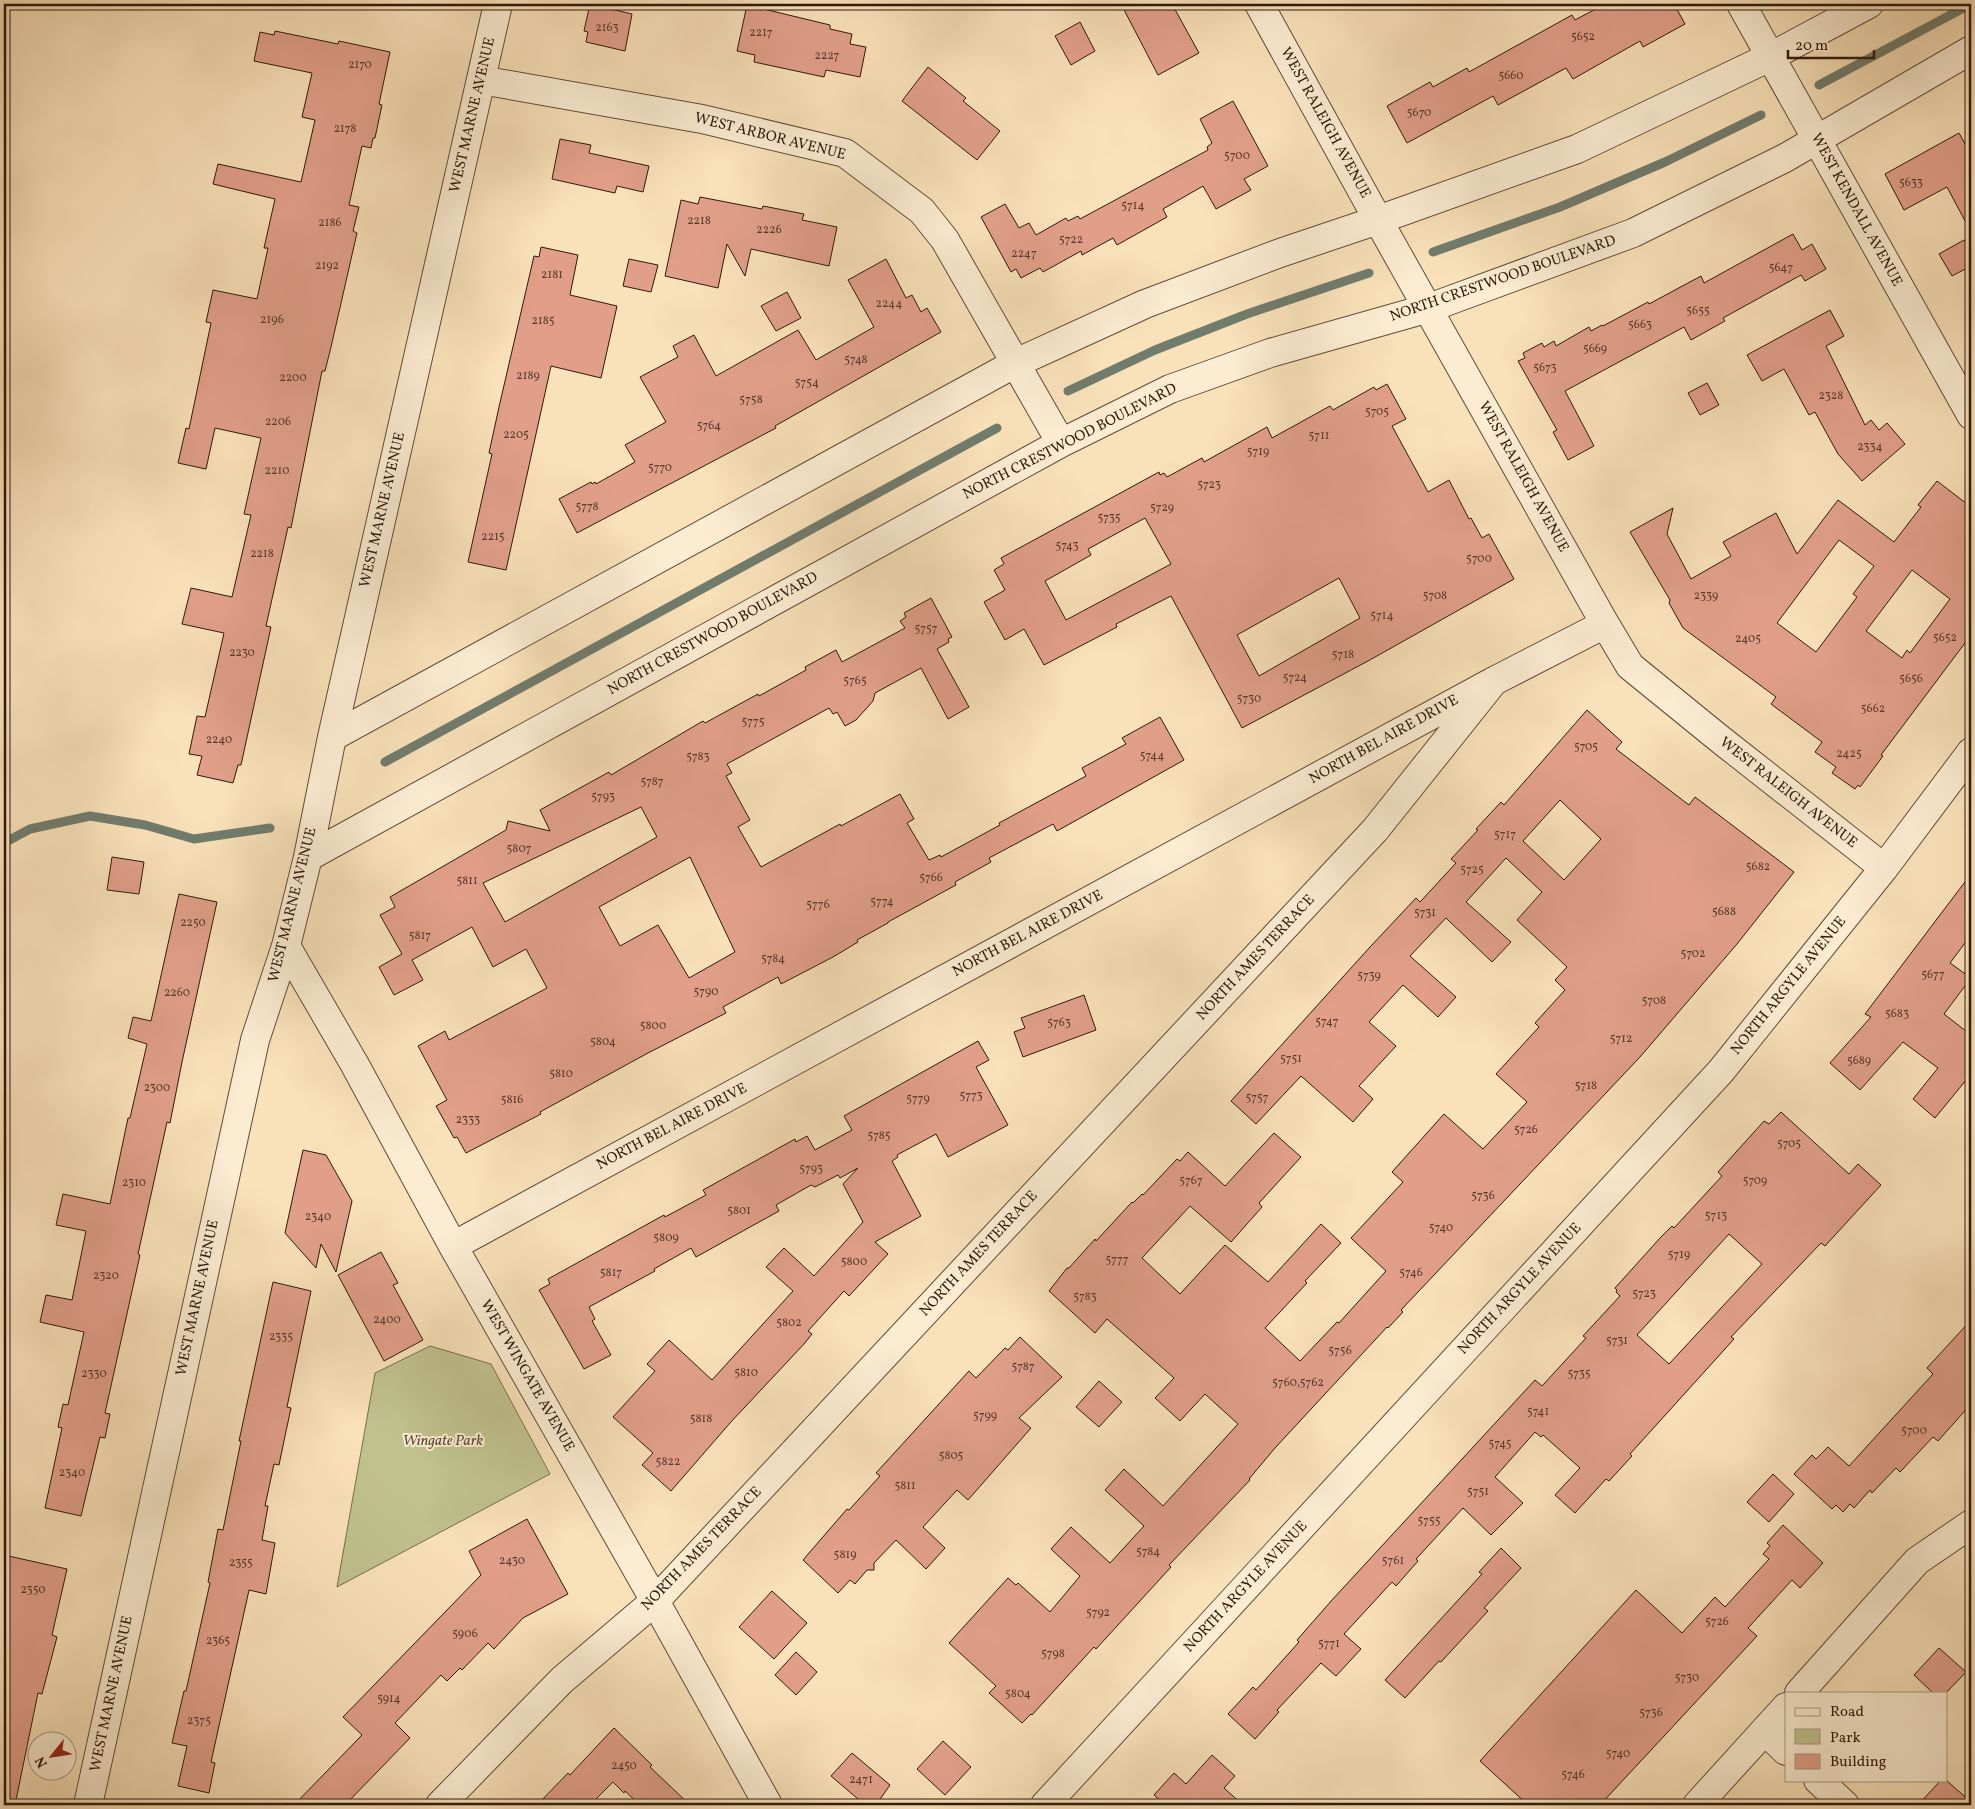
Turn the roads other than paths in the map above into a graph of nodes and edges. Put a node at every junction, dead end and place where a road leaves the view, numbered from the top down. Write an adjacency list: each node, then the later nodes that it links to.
1 (498, 4): 7 (street, WEST MARNE AVENUE)
2 (1260, 4): 9 (street, WEST RALEIGH AVENUE)
3 (1741, 4): 6 (street, WEST KENDALL AVENUE)
4 (1868, 4): 6 (street)
5 (1971, 50): 8 (street, NORTH CRESTWOOD BOULEVARD)
6 (1770, 57): 8 (street, WEST KENDALL AVENUE); 9 (street)
7 (481, 80): 11 (street, WEST ARBOR AVENUE); 16 (street, WEST MARNE AVENUE)
8 (1817, 139): 10 (street, NORTH CRESTWOOD BOULEVARD); 12 (street, WEST KENDALL AVENUE)
9 (1378, 220): 10 (street, WEST RALEIGH AVENUE); 11 (street)
10 (1429, 308): 13 (street, NORTH CRESTWOOD BOULEVARD); 14 (street, WEST RALEIGH AVENUE)
11 (1016, 363): 13 (street, WEST ARBOR AVENUE); 16 (street)
12 (1971, 415)
13 (1061, 443): 18 (street, NORTH CRESTWOOD BOULEVARD)
14 (1604, 624): 15 (street, NORTH BEL AIRE DRIVE); 19 (street, WEST RALEIGH AVENUE)
15 (1494, 680): 21 (street, NORTH BEL AIRE DRIVE); 23 (street, NORTH AMES TERRACE)
16 (332, 737): 18 (street, WEST MARNE AVENUE)
17 (1971, 752): 19 (street, NORTH ARGYLE AVENUE)
18 (308, 857): 20 (street, WEST MARNE AVENUE)
19 (1884, 868): 32 (street, NORTH ARGYLE AVENUE)
20 (286, 946): 21 (street, WEST WINGATE AVENUE); 29 (street, WEST MARNE AVENUE)
21 (454, 1246): 23 (street, WEST WINGATE AVENUE)
22 (1971, 1524): 24 (street)
23 (655, 1601): 30 (street, NORTH AMES TERRACE); 31 (street, WEST WINGATE AVENUE)
24 (1800, 1692)
25 (1785, 1707): 26 (street)
26 (1764, 1731): 27 (street); 33 (street)
27 (1785, 1750)
28 (1820, 1782): 34 (street)
29 (88, 1805)
30 (440, 1805)
31 (768, 1805)
32 (1045, 1805)
33 (1697, 1805)
34 (1845, 1805)

